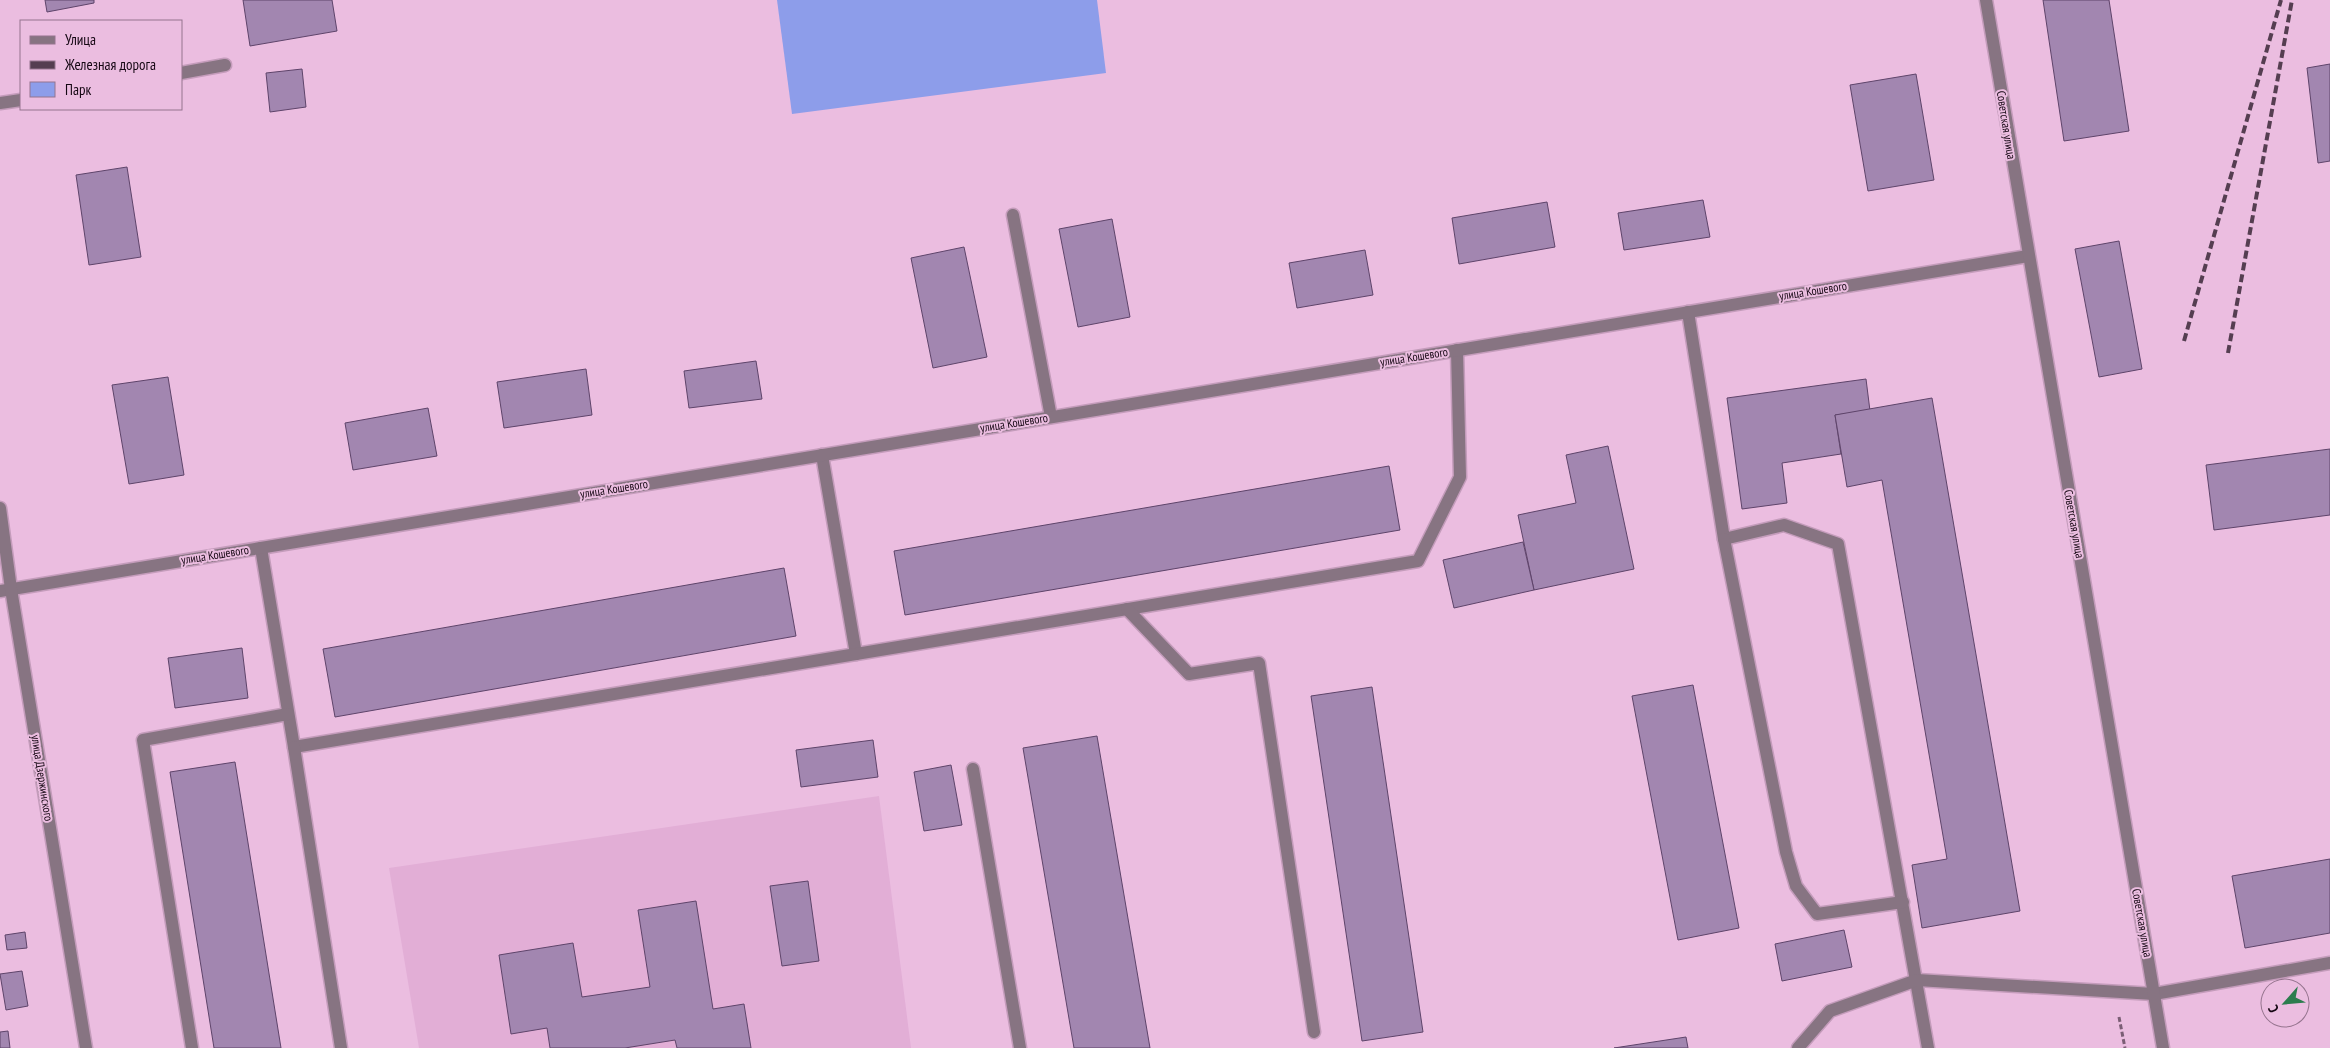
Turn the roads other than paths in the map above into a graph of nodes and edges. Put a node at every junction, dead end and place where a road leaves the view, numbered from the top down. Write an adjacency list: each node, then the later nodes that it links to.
1 (1986, 0): 7 (street, Советская улица)
2 (226, 65): 3 (street)
3 (182, 73)
4 (20, 100): 5 (street)
5 (0, 104)
6 (1013, 215): 10 (street)
7 (2028, 256): 8 (street, улица Кошевого); 24 (street, Советская улица)
8 (1688, 312): 9 (street, улица Кошевого); 13 (street)
9 (1457, 350): 10 (street, улица Кошевого); 16 (street)
10 (1051, 417): 11 (street, улица Кошевого)
11 (822, 455): 14 (street, улица Кошевого); 17 (street)
12 (0, 508): 15 (street, улица Дзержинского)
13 (1724, 539): 21 (street); 21 (street)
14 (262, 548): 15 (street, улица Кошевого); 18 (street)
15 (5, 590): 26 (street, улица Дзержинского)
16 (1127, 609): 17 (street); 25 (street)
17 (856, 654): 19 (street)
18 (288, 714): 19 (street); 27 (street)
19 (294, 747): 28 (street)
20 (973, 769): 29 (street)
21 (1903, 902): 23 (street)
22 (2330, 963): 24 (street)
23 (1917, 980): 24 (street); 30 (street); 31 (street)
24 (2154, 994): 32 (street, Советская улица)
25 (1314, 1032)
26 (86, 1048)
27 (192, 1048)
28 (341, 1048)
29 (1020, 1048)
30 (1798, 1048)
31 (1928, 1048)
32 (2163, 1048)

